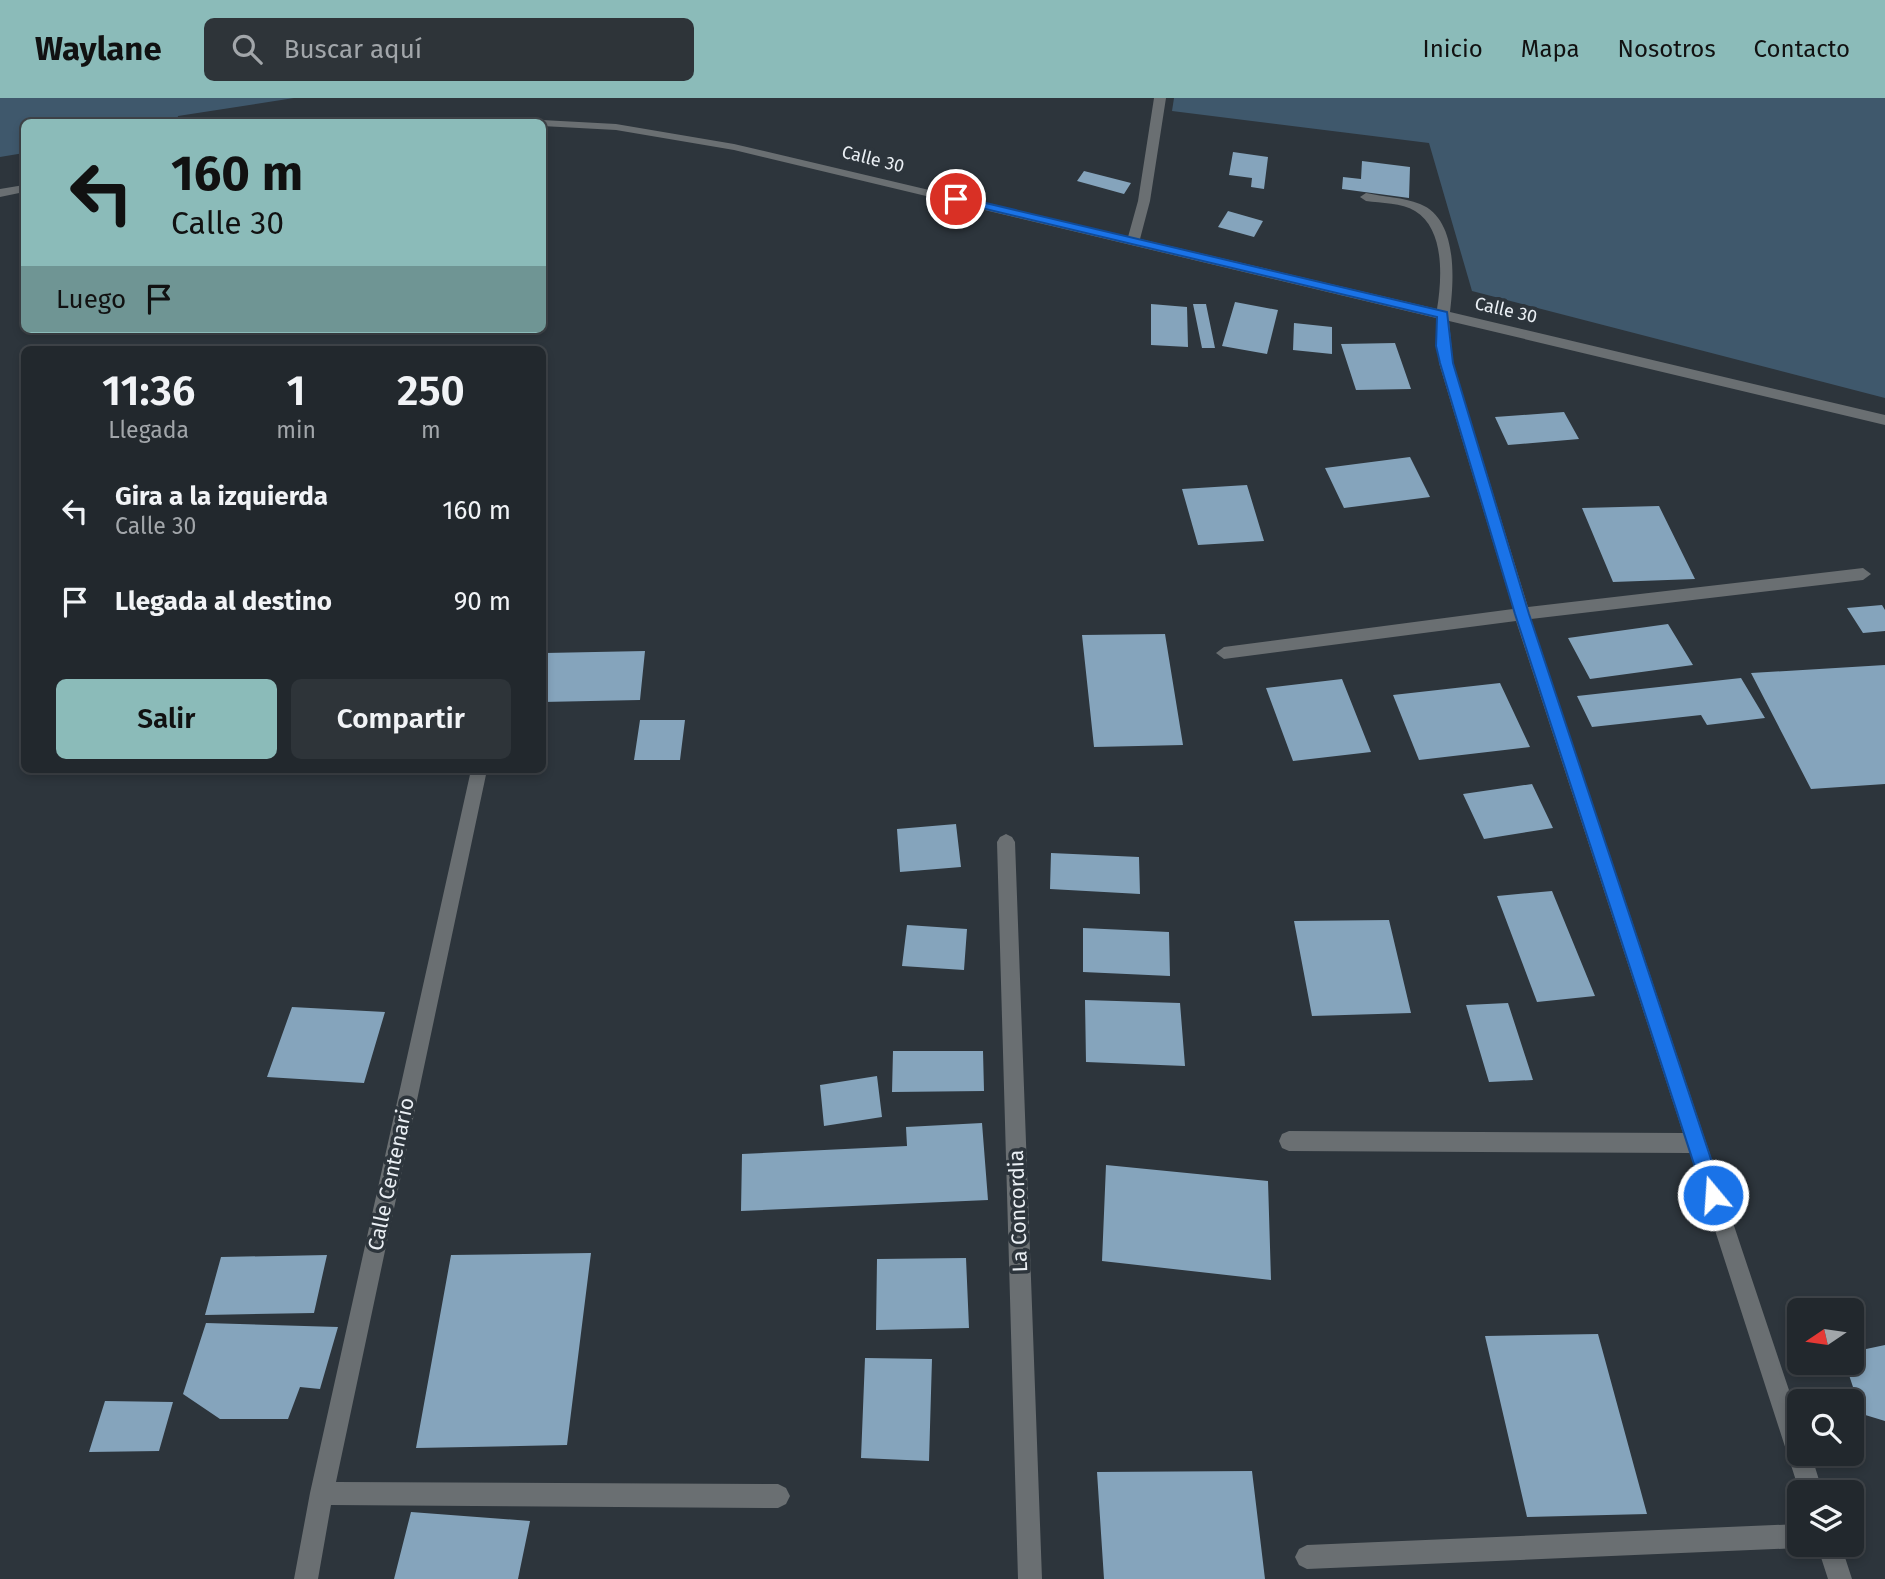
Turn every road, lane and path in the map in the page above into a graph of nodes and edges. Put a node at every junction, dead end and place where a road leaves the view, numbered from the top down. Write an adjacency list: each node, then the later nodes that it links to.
1 (1160, 98): 6 (street)
2 (546, 123): 6 (street, Calle 30)
3 (21, 190): 4 (street)
4 (0, 193)
5 (1366, 197): 7 (street)
6 (1133, 239): 7 (street, Calle 30)
7 (1443, 312): 8 (street, Calle 30); 10 (street)
8 (1885, 419)
9 (1863, 574): 10 (street)
10 (1522, 614): 11 (street); 15 (street)
11 (1224, 653)
12 (478, 773): 17 (street, Calle Centenario)
13 (1006, 842): 23 (street, La Concordia)
14 (1289, 1141): 15 (street)
15 (1696, 1143): 16 (street)
16 (1808, 1480)
17 (322, 1493): 18 (street); 22 (street, Calle Centenario)
18 (778, 1496)
19 (1787, 1536): 20 (street)
20 (1307, 1556)
21 (1833, 1557): 24 (street)
22 (306, 1579)
23 (1030, 1579)
24 (1840, 1579)

